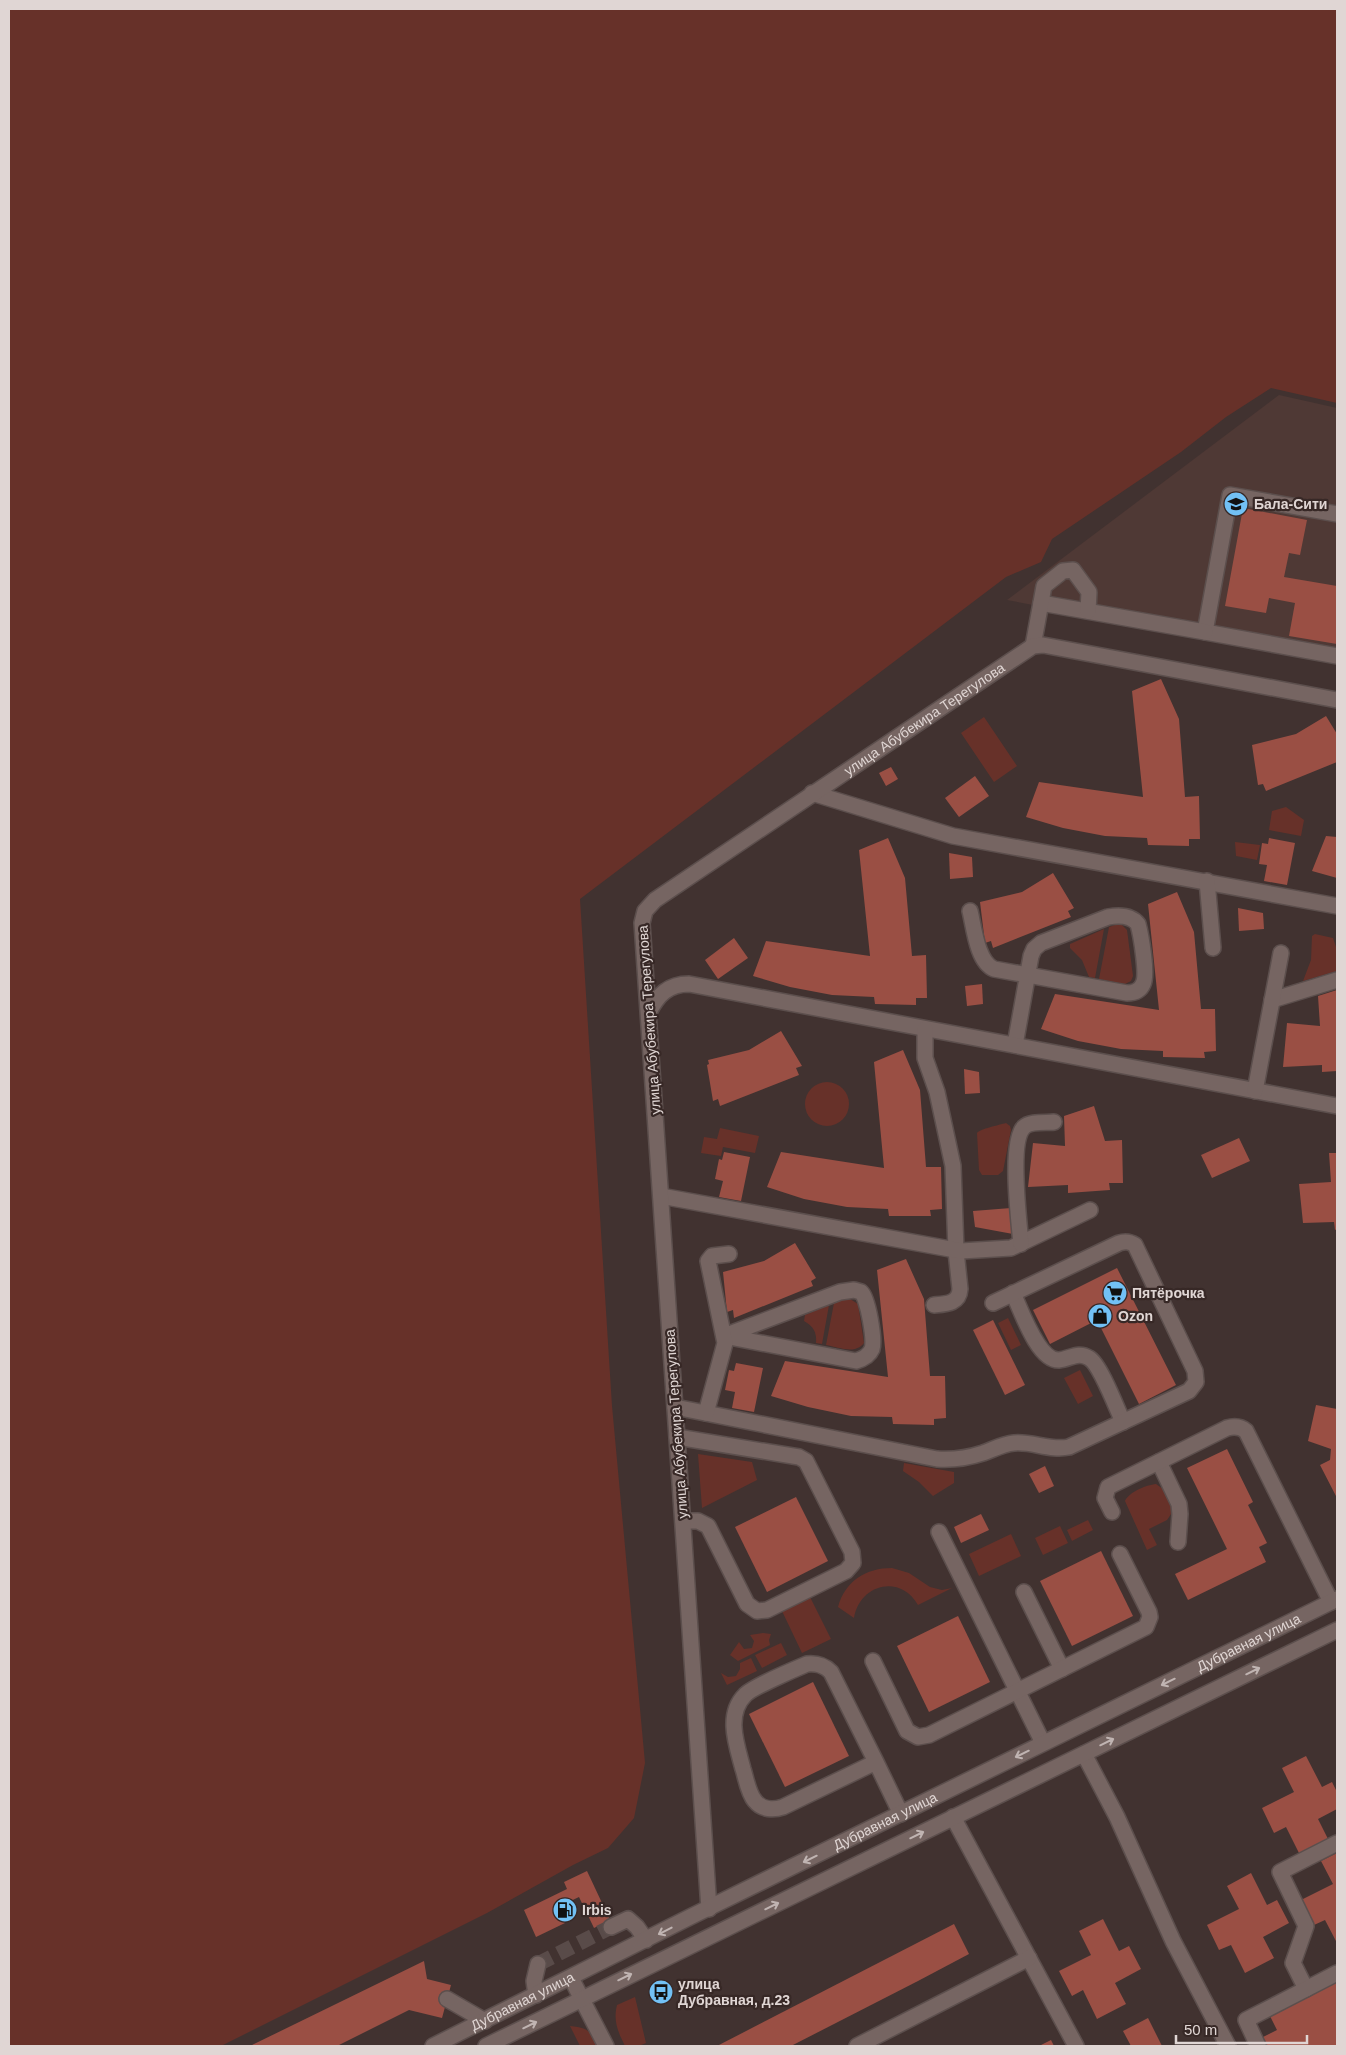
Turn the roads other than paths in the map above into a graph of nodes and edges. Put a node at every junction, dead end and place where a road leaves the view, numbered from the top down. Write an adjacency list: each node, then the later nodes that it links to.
1 (1337, 514): 4 (street)
2 (1040, 603): 3 (street); 3 (street); 5 (street)
3 (1088, 611): 4 (street)
4 (1205, 632): 6 (street)
5 (1033, 646): 7 (street); 8 (street, улица Абубекира Терегулова)
6 (1337, 656)
7 (1337, 700)
8 (812, 793): 9 (street); 17 (street, улица Абубекира Терегулова)
9 (1207, 881): 10 (street); 12 (street)
10 (1337, 906)
11 (970, 911): 14 (street)
12 (1213, 948)
13 (1281, 953): 16 (street)
14 (1028, 975): 14 (street); 19 (street)
15 (1337, 980): 16 (street)
16 (1272, 1000): 20 (street)
17 (648, 1012): 18 (street); 23 (street, улица Абубекира Терегулова)
18 (926, 1029): 19 (street); 26 (street)
19 (1015, 1045): 20 (street)
20 (1255, 1091): 21 (street)
21 (1337, 1106)
22 (1054, 1122): 25 (street)
23 (661, 1196): 26 (street); 32 (street, улица Абубекира Терегулова)
24 (1090, 1210): 25 (street)
25 (1021, 1244): 26 (street)
26 (956, 1251): 30 (street)
27 (729, 1254): 31 (street)
28 (1013, 1293): 29 (street); 34 (street); 34 (street)
29 (993, 1303)
30 (934, 1305)
31 (724, 1336): 31 (street); 33 (street)
32 (675, 1407): 33 (street); 35 (street, улица Абубекира Терегулова)
33 (706, 1413): 34 (street)
34 (1123, 1422)
35 (677, 1437): 38 (street, улица Абубекира Терегулова); 38 (street)
36 (1159, 1462): 37 (street); 40 (street); 43 (street)
37 (1112, 1512)
38 (683, 1521): 56 (street, улица Абубекира Терегулова)
39 (939, 1532): 47 (street)
40 (1178, 1542)
41 (1120, 1554): 46 (street)
42 (1024, 1592): 46 (street)
43 (1334, 1600): 48 (street, Дубравная улица, one-way to 48)
44 (1337, 1630): 49 (street, Дубравная улица, one-way to 44)
45 (873, 1661): 47 (street)
46 (1062, 1669): 47 (street)
47 (1017, 1691): 48 (street)
48 (1043, 1743): 51 (street, Дубравная улица, one-way to 51)
49 (1084, 1754): 52 (street, Дубравная улица); 73 (street)
50 (876, 1762): 50 (street); 51 (street)
51 (901, 1814): 53 (street, Дубравная улица)
52 (953, 1817): 55 (street, Дубравная улица, one-way to 52); 59 (street)
53 (862, 1834): 55 (street); 56 (street, Дубравная улица, one-way to 56)
54 (1337, 1843): 63 (street)
55 (873, 1857): 66 (street, Дубравная улица, one-way to 55)
56 (709, 1909): 58 (street, Дубравная улица, one-way to 58)
57 (611, 1927): 58 (street)
58 (646, 1940): 62 (street, Дубравная улица)
59 (1029, 1958): 71 (street); 72 (street)
60 (538, 1964): 64 (street)
61 (1337, 1973): 63 (street)
62 (571, 1978): 64 (street, Дубравная улица); 66 (street)
63 (1306, 1989): 74 (street)
64 (536, 1996): 67 (street, Дубравная улица)
65 (447, 1999): 67 (street)
66 (582, 1999): 69 (street, Дубравная улица, one-way to 66); 70 (street)
67 (485, 2021): 68 (street, Дубравная улица)
68 (433, 2046)
69 (486, 2046)
70 (606, 2046)
71 (856, 2046)
72 (1076, 2046)
73 (1228, 2046)
74 (1258, 2046)

